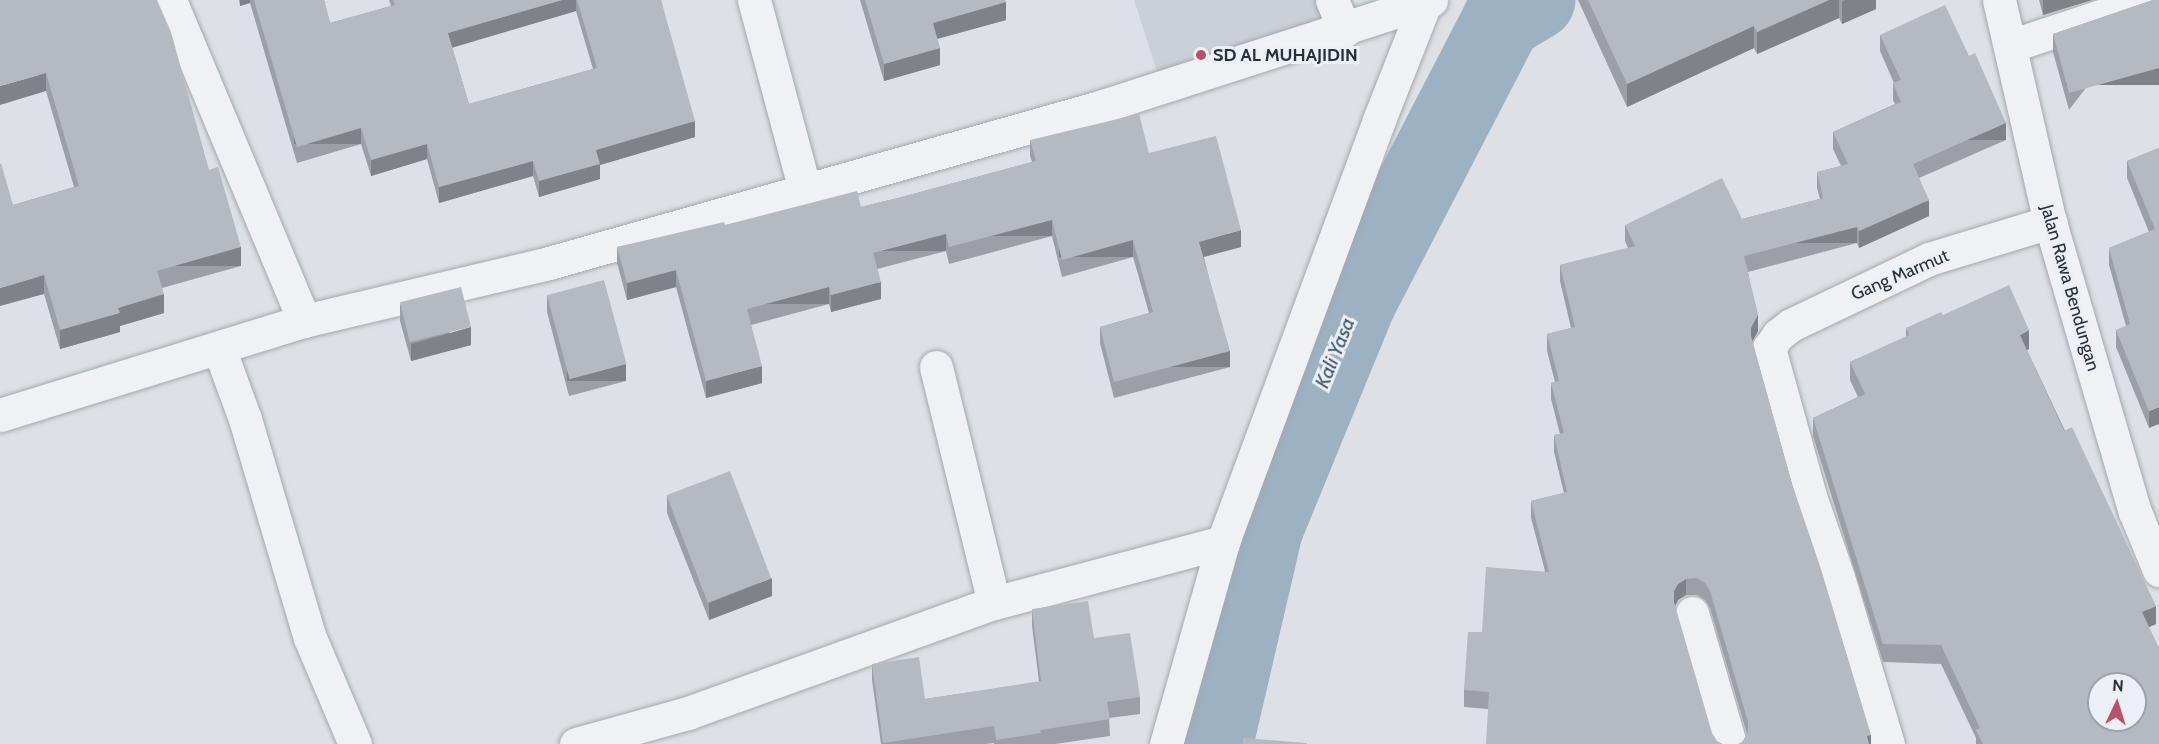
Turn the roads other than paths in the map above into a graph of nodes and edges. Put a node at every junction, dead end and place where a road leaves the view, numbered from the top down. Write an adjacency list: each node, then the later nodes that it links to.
1 (170, 0): 11 (street)
2 (754, 0): 9 (street)
3 (1332, 0): 7 (street)
4 (1999, 0): 8 (street, Jalan Rawa Bendungan)
5 (2149, 0): 8 (street)
6 (1428, 2): 7 (street); 15 (street)
7 (1345, 30): 9 (street)
8 (2010, 46): 10 (street, Jalan Rawa Bendungan)
9 (805, 191): 11 (street)
10 (2050, 222): 16 (street, Jalan Rawa Bendungan); 23 (street, Gang Marmut)
11 (304, 321): 12 (street)
12 (219, 348): 14 (street); 19 (street)
13 (936, 367): 17 (street)
14 (0, 414)
15 (1223, 543): 17 (street); 21 (street)
16 (2159, 570)
17 (994, 603): 20 (street)
18 (1692, 613): 22 (street)
19 (355, 744)
20 (576, 744)
21 (1166, 744)
22 (1730, 744)
23 (1888, 744)

